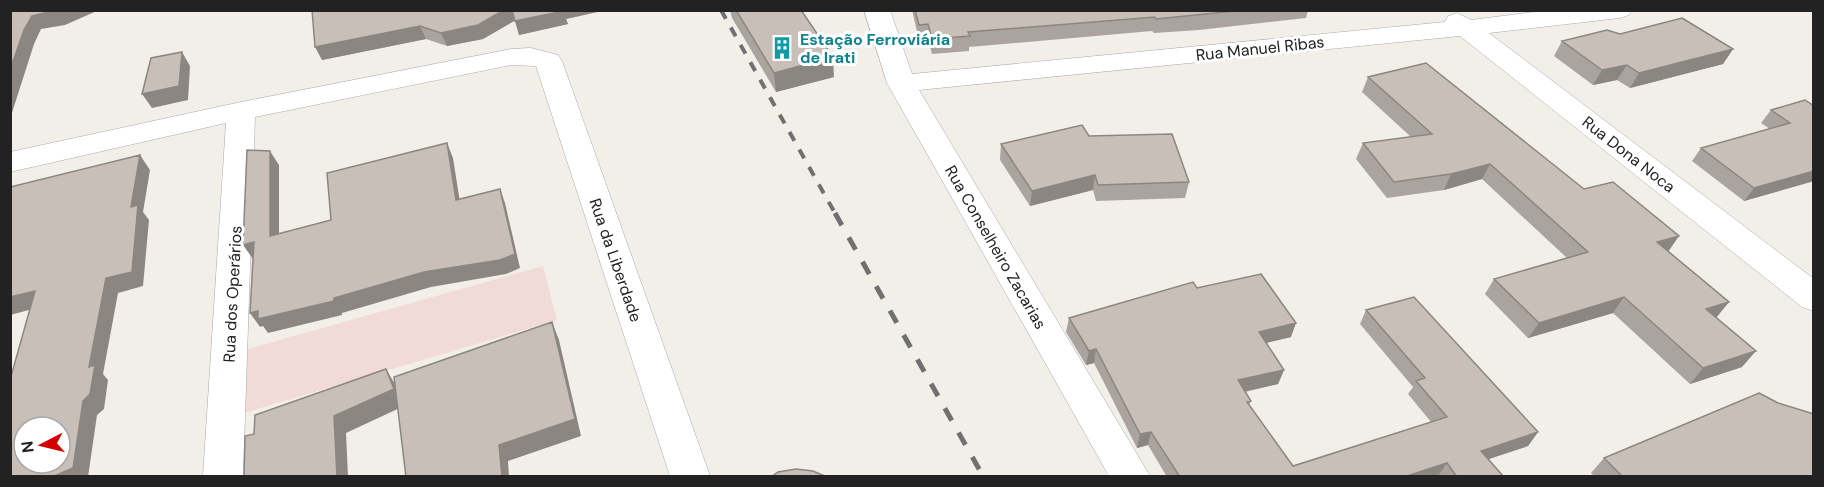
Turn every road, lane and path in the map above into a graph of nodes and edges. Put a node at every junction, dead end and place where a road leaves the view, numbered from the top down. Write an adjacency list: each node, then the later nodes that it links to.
1 (877, 10): 4 (street, Rua Conselheiro Zacarias)
2 (1620, 10): 3 (street, Rua Manuel Ribas)
3 (1455, 19): 4 (street, Rua Manuel Ribas); 7 (street, Rua Dona Noca)
4 (901, 83): 10 (street, Rua Conselheiro Zacarias)
5 (241, 111): 6 (street); 8 (street, Rua dos Operários); 9 (street, Rua da Liberdade)
6 (10, 162)
7 (1814, 298)
8 (223, 477)
9 (690, 477)
10 (1130, 477)

